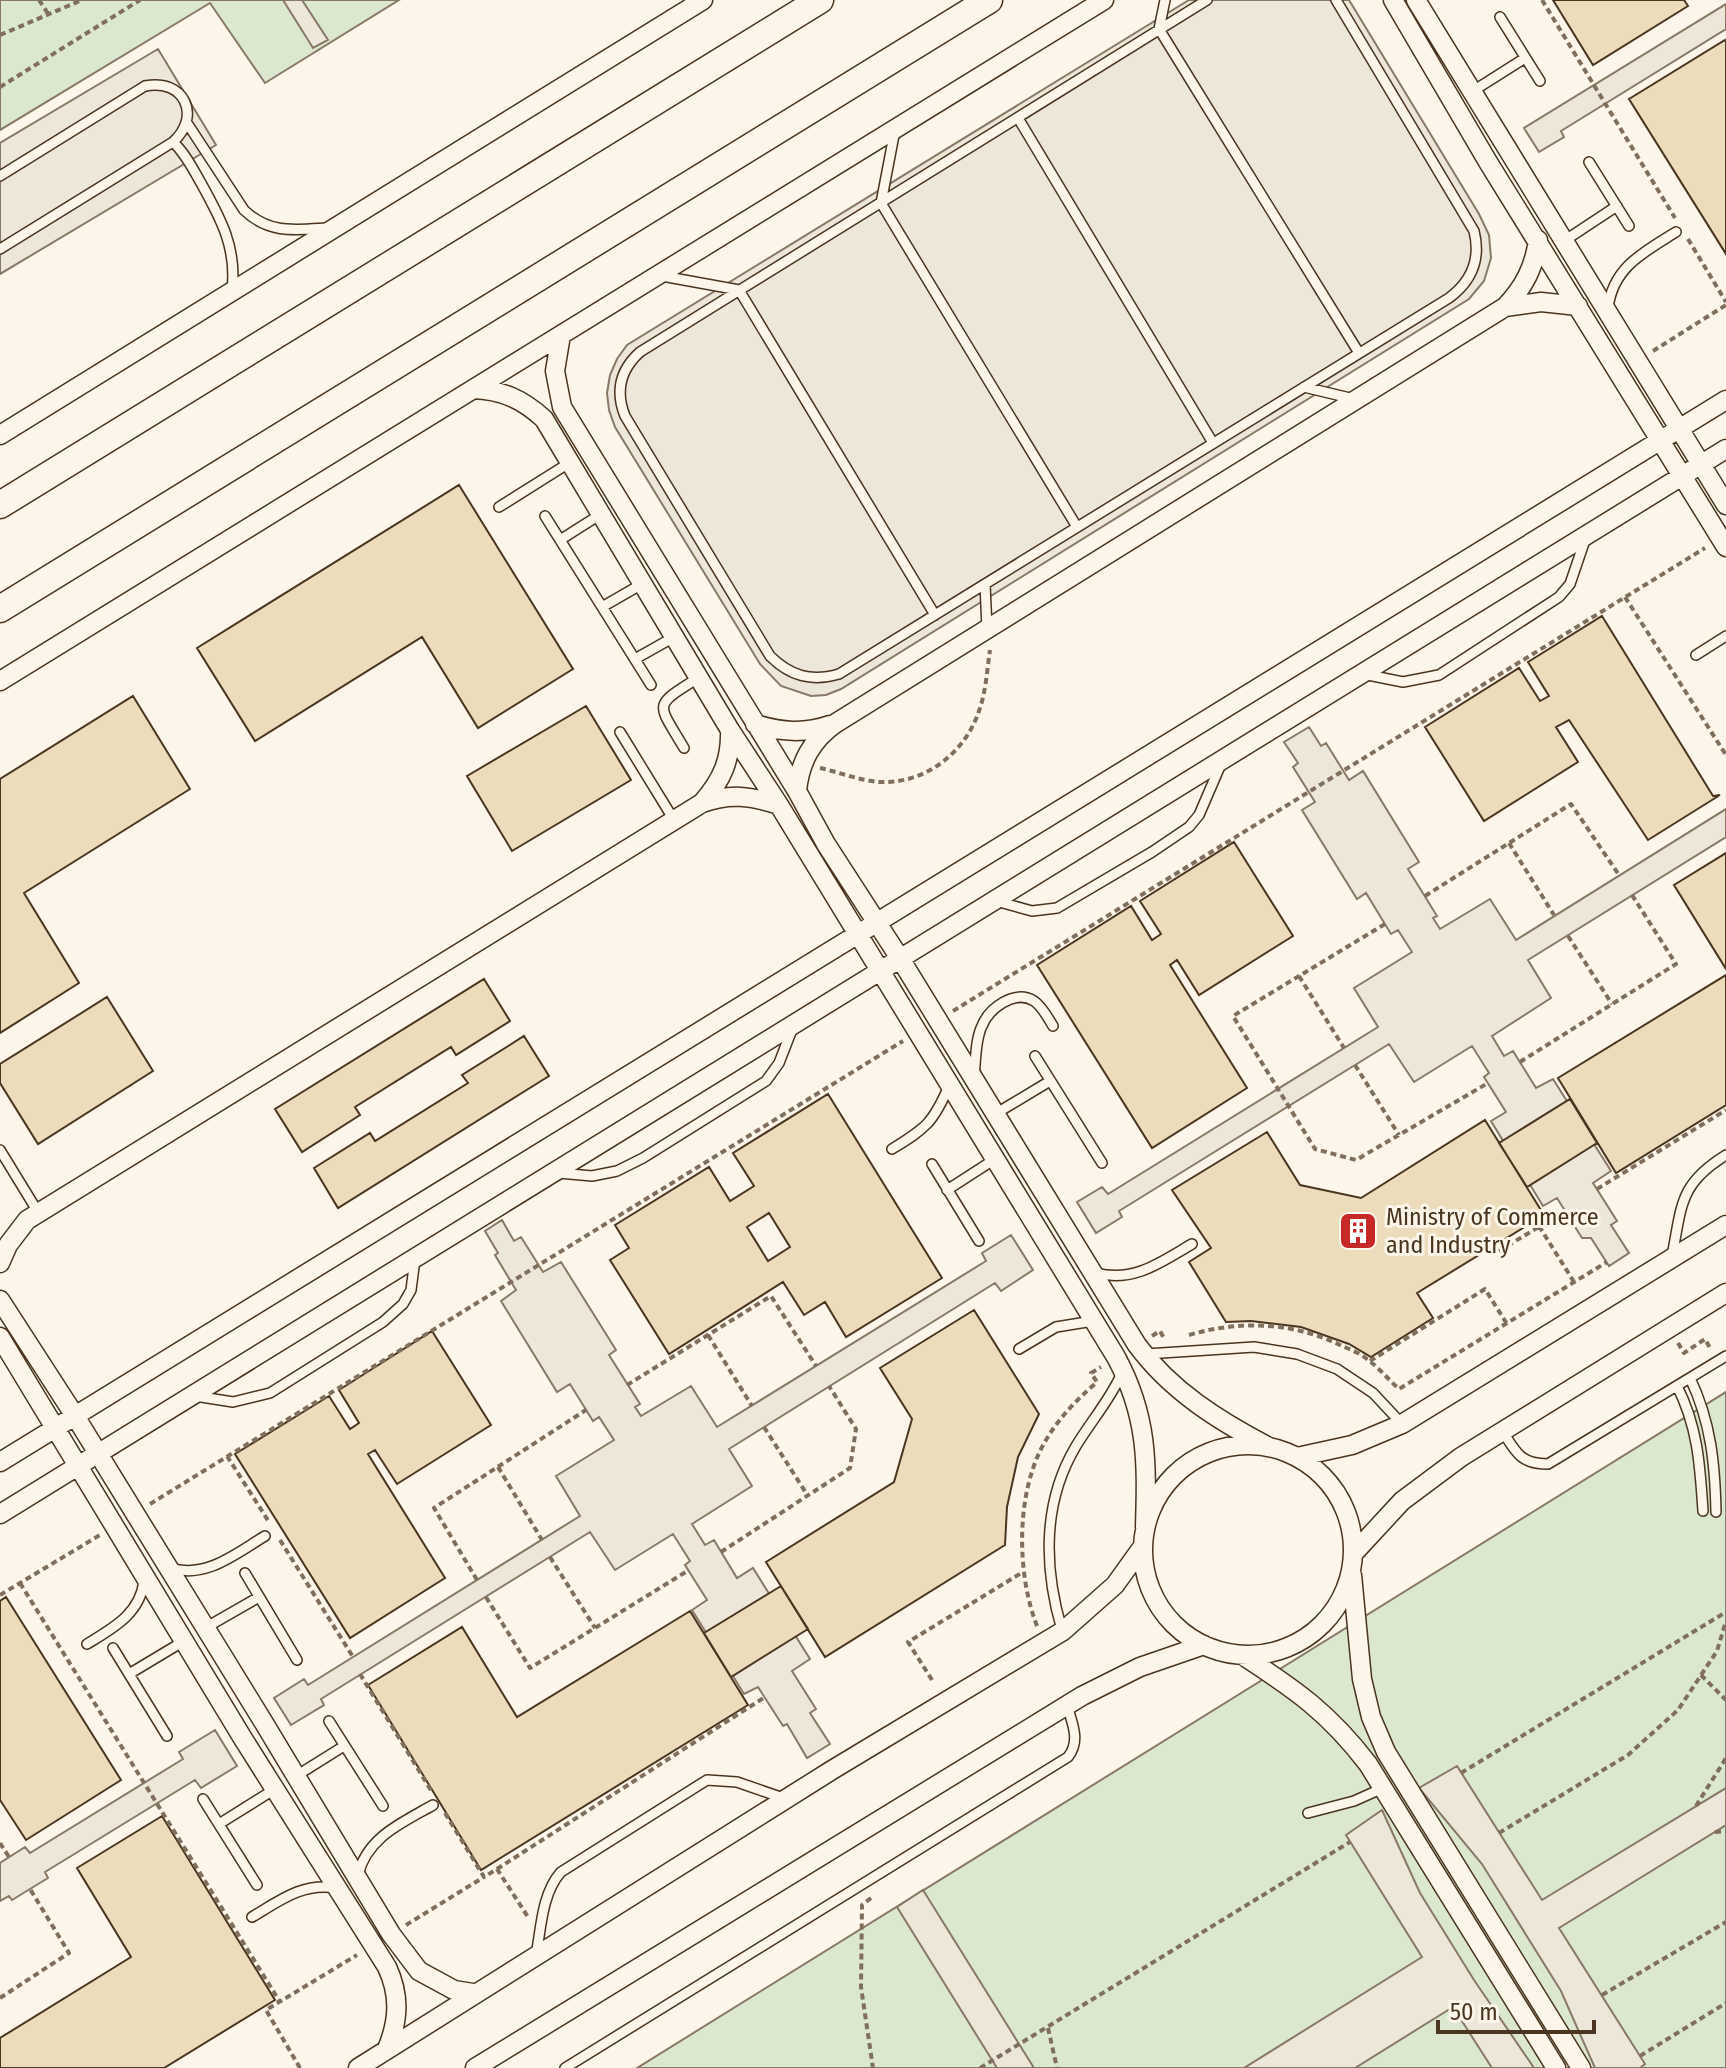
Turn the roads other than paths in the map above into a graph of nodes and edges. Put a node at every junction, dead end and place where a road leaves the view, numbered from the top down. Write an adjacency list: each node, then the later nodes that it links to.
1 (703, 0): 24 (street)
2 (820, 0): 49 (main road)
3 (989, 0): 61 (main road)
4 (1104, 0): 17 (street)
5 (1165, 0): 11 (lane)
6 (1207, 0): 11 (lane)
7 (1336, 0): 36 (lane)
8 (1393, 0): 26 (street)
9 (1416, 0): 14 (street)
10 (1500, 17): 12 (lane)
11 (1159, 29): 15 (lane); 36 (lane)
12 (1525, 58): 13 (lane); 14 (lane)
13 (1540, 81)
14 (1473, 91): 27 (street)
15 (1018, 118): 21 (lane); 44 (lane)
16 (187, 123): 18 (lane); 20 (lane); 24 (lane)
17 (895, 130): 21 (lane); 29 (street)
18 (173, 142): 28 (lane); 30 (lane)
19 (1589, 162): 22 (lane)
20 (0, 176)
21 (881, 203): 31 (lane); 54 (lane)
22 (1617, 206): 23 (lane); 27 (lane)
23 (1629, 226)
24 (334, 227): 30 (street)
25 (1680, 230): 34 (lane)
26 (1538, 240): 32 (street); 33 (street)
27 (1564, 241): 34 (street)
28 (0, 249)
29 (659, 275): 31 (lane); 35 (street)
30 (232, 290): 42 (street)
31 (739, 290): 62 (lane); 62 (lane)
32 (1578, 306): 33 (street); 43 (street)
33 (1505, 307): 39 (street)
34 (1607, 311): 41 (street)
35 (561, 335): 38 (street); 73 (street)
36 (1359, 353): 37 (lane)
37 (1304, 387): 39 (lane); 44 (lane)
38 (473, 389): 46 (street); 70 (street)
39 (1357, 400): 63 (street)
40 (1726, 400): 41 (street)
41 (1679, 429): 43 (street); 47 (street)
42 (0, 435)
43 (1660, 440): 48 (street); 83 (street)
44 (1213, 443): 54 (lane)
45 (1726, 449): 47 (street)
46 (569, 463): 51 (lane); 52 (street)
47 (1701, 464): 48 (street); 50 (street)
48 (1682, 476): 55 (street); 57 (street)
49 (0, 505)
50 (1726, 505)
51 (499, 507)
52 (601, 514): 56 (lane); 58 (street)
53 (545, 516): 56 (lane)
54 (1077, 527): 59 (lane)
55 (1587, 535): 68 (street); 68 (lane)
56 (560, 540): 60 (lane)
57 (1723, 542)
58 (642, 584): 60 (lane); 65 (street)
59 (985, 584): 62 (lane); 63 (lane)
60 (602, 607): 67 (lane)
61 (0, 609)
62 (935, 615)
63 (990, 628): 72 (street)
64 (1726, 636): 66 (lane)
65 (674, 637): 67 (lane); 69 (street)
66 (1696, 655)
67 (635, 659): 71 (lane)
68 (1363, 674): 77 (street)
69 (698, 678): 74 (street); 76 (lane)
70 (0, 681)
71 (651, 685)
72 (836, 723): 73 (street); 78 (street)
73 (755, 724): 78 (street)
74 (730, 730): 79 (street); 80 (street)
75 (620, 732): 81 (lane)
76 (684, 748)
77 (1222, 761): 82 (street); 82 (lane)
78 (797, 791): 83 (street)
79 (702, 803): 80 (street); 81 (street)
80 (779, 805): 84 (street)
81 (674, 820): 102 (street)
82 (996, 901): 85 (street)
83 (877, 922): 84 (street); 85 (street)
84 (858, 934): 86 (street); 122 (street)
85 (901, 960): 86 (street); 90 (street)
86 (881, 972): 87 (street); 92 (street)
87 (793, 1026): 100 (street); 100 (lane)
88 (1053, 1026): 90 (lane)
89 (1035, 1056): 91 (lane)
90 (974, 1080): 93 (street)
91 (1050, 1081): 93 (lane); 98 (lane)
92 (950, 1083): 94 (lane); 97 (street)
93 (995, 1114): 110 (street)
94 (892, 1149)
95 (0, 1150): 102 (lane)
96 (1726, 1155): 107 (lane)
97 (996, 1158): 101 (lane); 113 (street)
98 (1102, 1163)
99 (932, 1164): 101 (lane)
100 (556, 1172): 108 (street)
101 (947, 1190): 105 (lane)
102 (32, 1216): 103 (street); 109 (street)
103 (0, 1225)
104 (1726, 1225): 107 (street)
105 (979, 1241)
106 (1192, 1244): 110 (lane)
107 (1672, 1258): 123 (street)
108 (415, 1259): 121 (street); 121 (lane)
109 (0, 1263)
110 (1092, 1272): 116 (street)
111 (1726, 1293): 125 (street)
112 (0, 1300): 122 (street)
113 (1094, 1321): 115 (lane); 118 (street)
114 (0, 1337): 124 (street)
115 (1019, 1349)
116 (1143, 1354): 123 (lane); 126 (street)
117 (1722, 1359): 119 (lane)
118 (1123, 1370): 135 (street); 142 (lane)
119 (1690, 1378): 120 (lane); 132 (lane)
120 (1677, 1386): 125 (lane); 131 (lane)
121 (192, 1396): 127 (street)
122 (75, 1416): 124 (street); 127 (street)
123 (1402, 1424): 128 (street)
124 (55, 1427): 129 (street); 130 (street)
125 (1503, 1432): 136 (street)
126 (1269, 1447): 128 (street); 135 (street)
127 (98, 1454): 130 (street); 137 (street)
128 (1297, 1457): 136 (street)
129 (0, 1462)
130 (79, 1465): 133 (street); 138 (street)
131 (1703, 1511)
132 (1716, 1512)
133 (0, 1514)
134 (265, 1536): 137 (lane)
135 (1144, 1537): 142 (street); 145 (street)
136 (1352, 1562): 147 (street); 175 (street)
137 (167, 1567): 141 (street)
138 (144, 1573): 143 (street); 144 (lane)
139 (245, 1573): 140 (lane)
140 (259, 1597): 141 (lane); 148 (lane)
141 (205, 1628): 154 (street)
142 (1063, 1631): 158 (street)
143 (184, 1641): 149 (lane); 156 (street)
144 (87, 1644)
145 (1204, 1645): 147 (street); 150 (street)
146 (113, 1648): 149 (lane)
147 (1242, 1655): 155 (street)
148 (297, 1660)
149 (129, 1674): 152 (lane)
150 (1067, 1705): 172 (street); 173 (lane)
151 (329, 1721): 153 (lane)
152 (167, 1736)
153 (344, 1746): 154 (lane); 160 (lane)
154 (296, 1776): 163 (street)
155 (1383, 1788): 161 (lane); 174 (street)
156 (275, 1789): 162 (lane); 165 (street)
157 (203, 1799): 162 (lane)
158 (786, 1799): 168 (street); 168 (lane)
159 (433, 1805): 163 (lane)
160 (383, 1806)
161 (1308, 1813)
162 (219, 1824): 164 (lane)
163 (357, 1878): 167 (street)
164 (257, 1885)
165 (339, 1889): 166 (lane); 167 (street)
166 (252, 1917)
167 (383, 1939): 169 (street); 170 (street)
168 (535, 1958): 169 (street)
169 (473, 1993): 170 (street)
170 (387, 2049): 171 (street)
171 (358, 2068)
172 (475, 2068)
173 (565, 2068)
174 (1556, 2068)
175 (1581, 2068)

